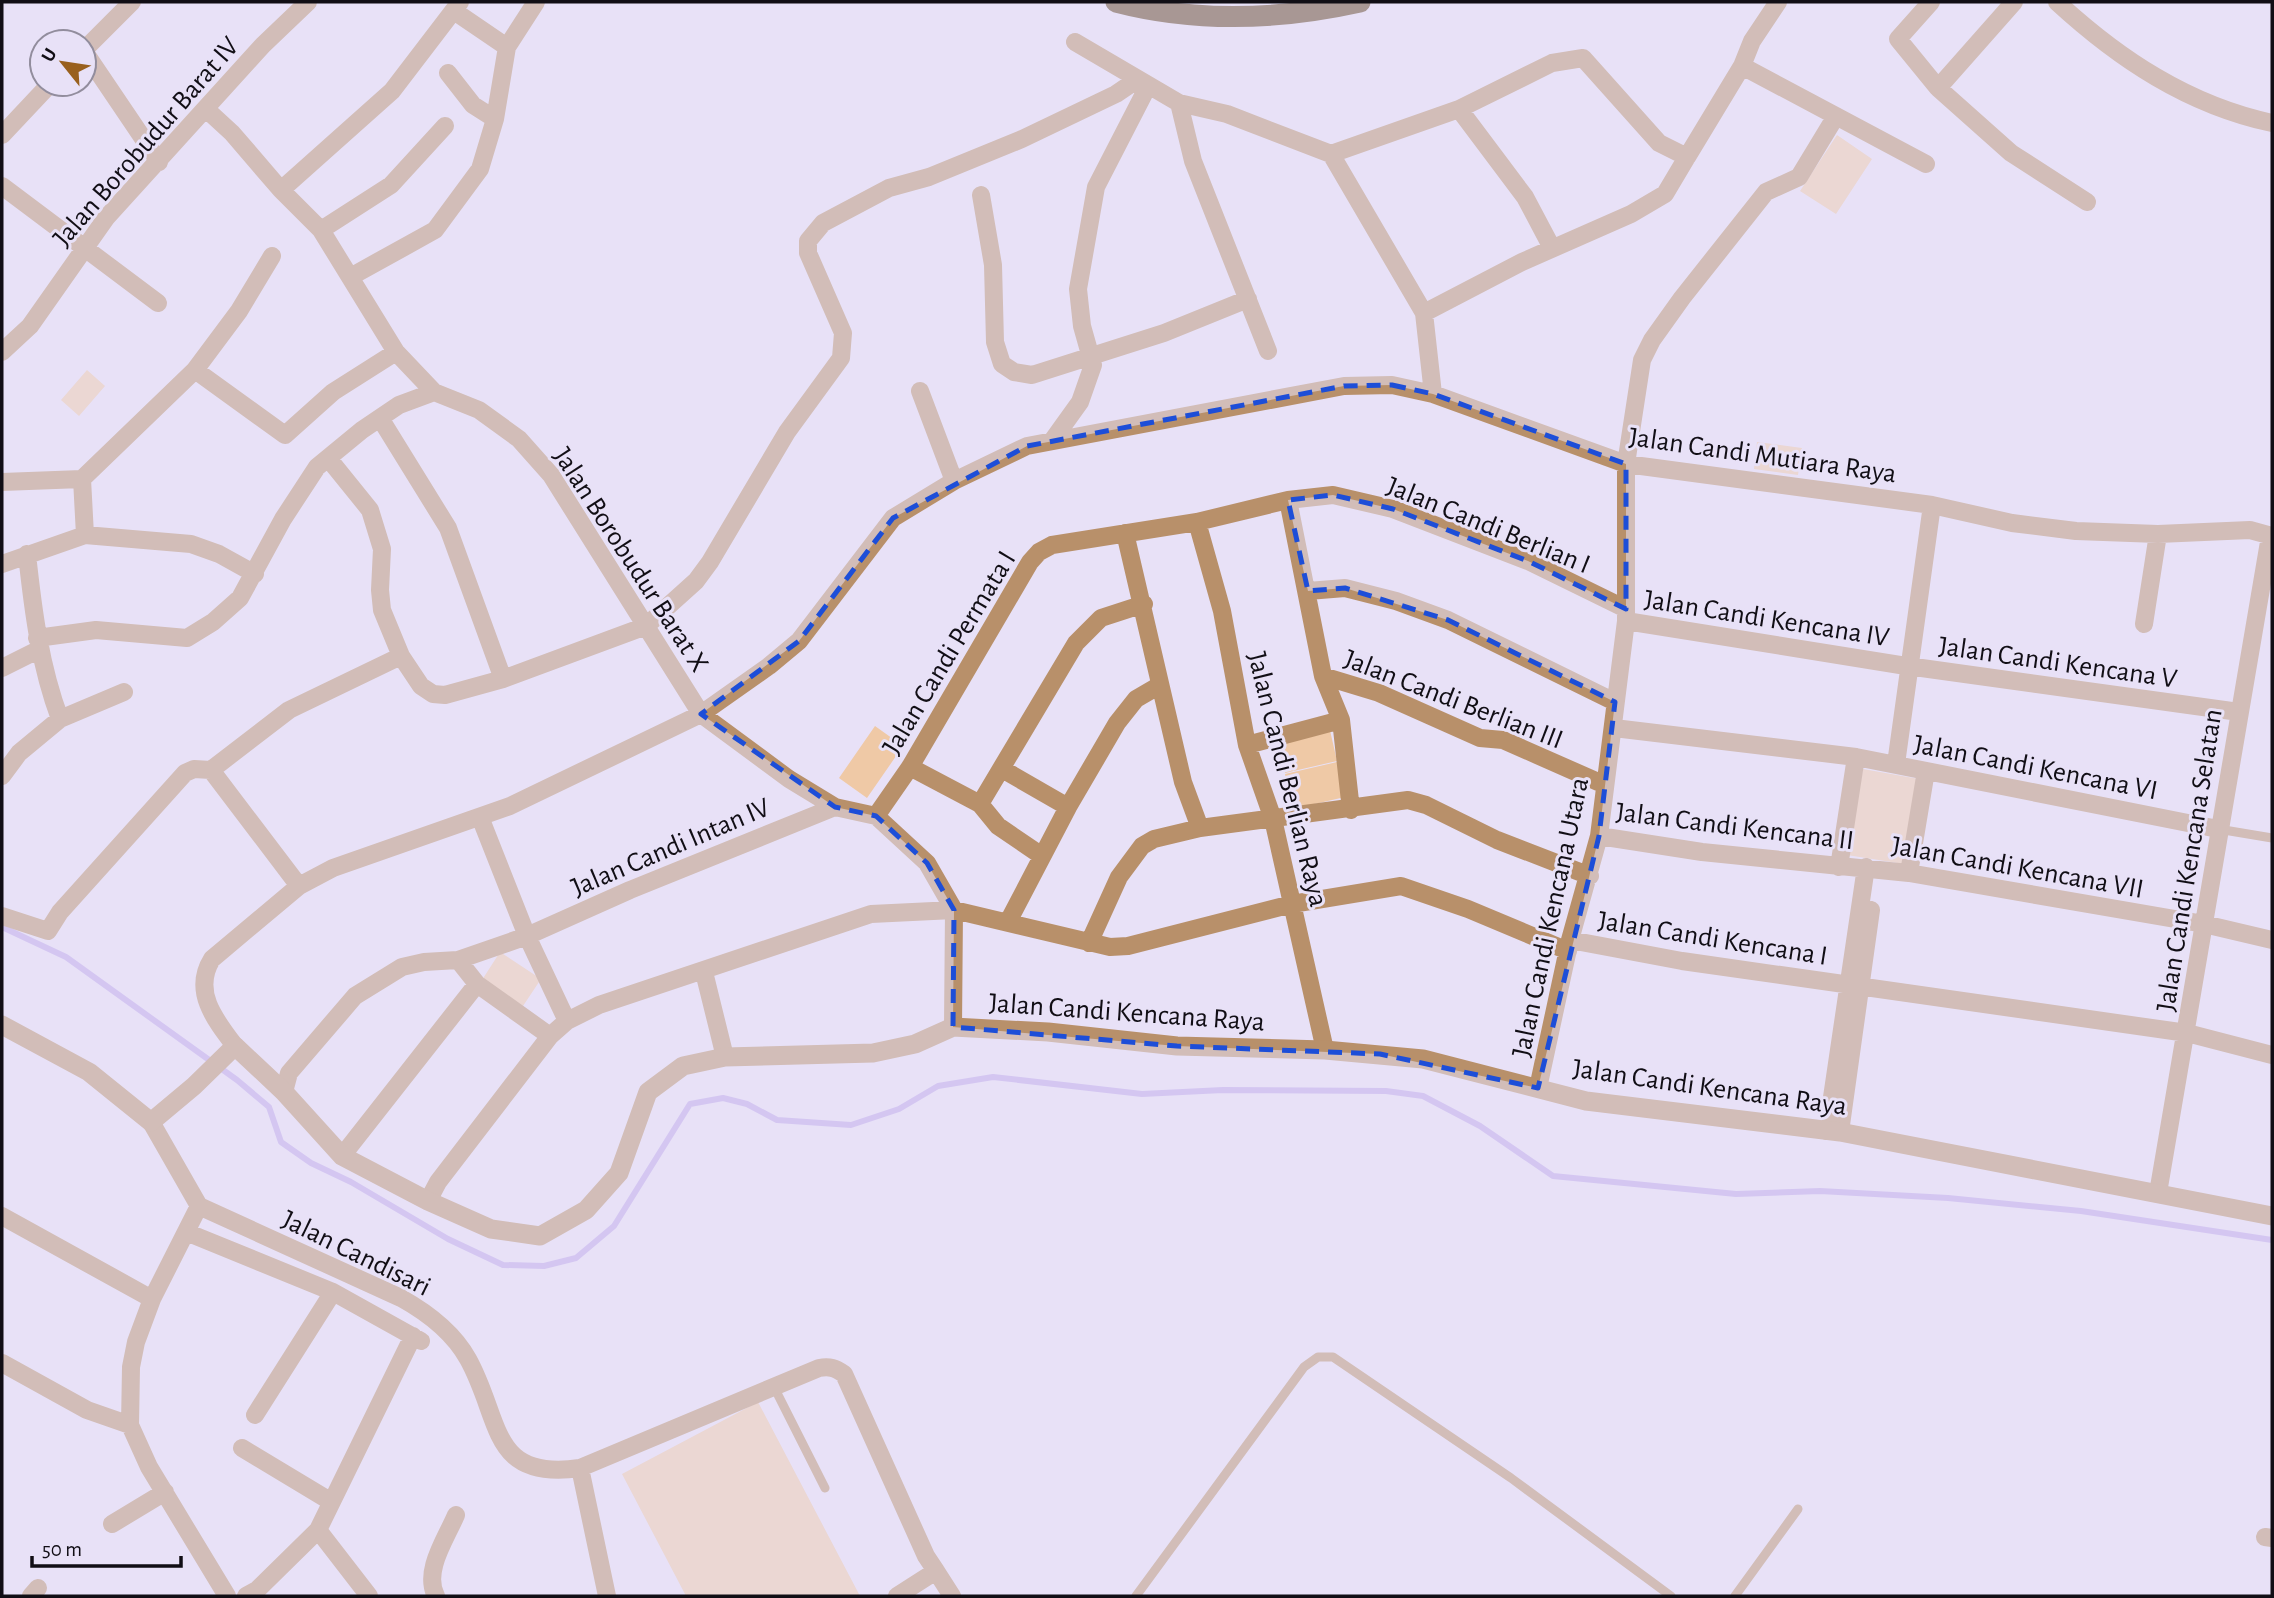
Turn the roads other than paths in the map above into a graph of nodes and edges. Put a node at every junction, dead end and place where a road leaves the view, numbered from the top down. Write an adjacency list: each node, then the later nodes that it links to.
1 (132, 2): 11 (street)
2 (307, 2): 22 (street, Jalan Borobudur Barat IV)
3 (536, 2): 13 (street)
4 (1116, 2): 5 (highway)
5 (1360, 2)
6 (1778, 2): 14 (street)
7 (1931, 2): 18 (street)
8 (2014, 2): 18 (street)
9 (2057, 2): 25 (street)
10 (457, 7): 13 (street); 33 (street)
11 (98, 36)
12 (1075, 42): 17 (street)
13 (507, 47): 24 (street)
14 (1742, 66): 23 (street); 29 (street)
15 (98, 71): 30 (street)
16 (449, 73): 24 (street)
17 (1143, 82): 20 (street); 47 (street); 73 (street)
18 (1938, 88): 35 (street)
19 (37, 98): 27 (street)
20 (1180, 103): 28 (street); 41 (street)
21 (1459, 109): 28 (street); 29 (street); 38 (street)
22 (207, 110): 30 (street, Jalan Borobudur Barat IV); 33 (street, Jalan Borobudur Barat X)
23 (1836, 116): 31 (street); 55 (street, Jalan Candi Kencana Utara)
24 (495, 119): 40 (street)
25 (2272, 123)
26 (445, 126): 36 (street)
27 (2, 135)
28 (1331, 154): 43 (street)
29 (1687, 157): 38 (street)
30 (159, 162): 37 (street, Jalan Borobudur Barat IV)
31 (1926, 164)
32 (2, 186): 37 (street)
33 (281, 190): 36 (street, Jalan Borobudur Barat X)
34 (981, 195): 47 (street)
35 (2087, 202)
36 (321, 230): 40 (street, Jalan Borobudur Barat X)
37 (85, 248): 42 (street); 45 (street, Jalan Borobudur Barat IV)
38 (1552, 248): 43 (street)
39 (272, 256): 48 (street)
40 (348, 269): 46 (street, Jalan Borobudur Barat X)
41 (1248, 299): 44 (street); 47 (street)
42 (158, 303)
43 (1424, 313): 51 (street)
44 (1268, 351)
45 (2, 352)
46 (396, 352): 48 (street); 50 (street, Jalan Borobudur Barat X)
47 (1089, 355): 53 (street)
48 (195, 370): 56 (street)
49 (920, 391): 57 (street)
50 (434, 392): 52 (street); 73 (street, Jalan Borobudur Barat X)
51 (1433, 394): 53 (street, Jalan Candi Mutiara Raya); 55 (street, Jalan Candi Mutiara Raya)
52 (380, 418): 54 (street); 79 (street)
53 (1052, 441): 57 (street, Jalan Candi Mutiara Raya)
54 (328, 458): 68 (street); 75 (street)
55 (1626, 464): 60 (street, Jalan Candi Mutiara Raya); 71 (street, Jalan Candi Kencana Utara)
56 (82, 479): 58 (street); 64 (street)
57 (954, 481): 84 (street, Jalan Candi Mutiara Raya)
58 (2, 482)
59 (1289, 500): 61 (street, Jalan Candi Permata I); 69 (street); 71 (street, Jalan Candi Berlian I)
60 (1926, 504): 63 (street, Jalan Candi Mutiara Raya); 76 (street)
61 (1197, 522): 62 (street, Jalan Candi Permata I); 88 (street, Jalan Candi Berlian Raya)
62 (1125, 533): 70 (street); 91 (street, Jalan Candi Permata I)
63 (2158, 534): 65 (street, Jalan Candi Mutiara Raya); 72 (street)
64 (85, 535): 66 (street); 68 (street)
65 (2271, 536): 83 (street, Jalan Candi Kencana Selatan)
66 (27, 554): 67 (street); 74 (street)
67 (2, 564)
68 (255, 574): 74 (street)
69 (1308, 590): 78 (street); 82 (street)
70 (1143, 604): 80 (street); 92 (street)
71 (1626, 615): 76 (street, Jalan Candi Kencana IV); 82 (street, Jalan Candi Kencana Utara)
72 (2144, 624)
73 (646, 626): 79 (street); 84 (street, Jalan Borobudur Barat X)
74 (38, 644): 77 (street); 85 (street)
75 (401, 656): 79 (street); 93 (street)
76 (1905, 666): 83 (street, Jalan Candi Kencana V); 90 (street)
77 (2, 668)
78 (1324, 676): 86 (street); 96 (street, Jalan Candi Berlian III)
79 (503, 679)
80 (1160, 685): 99 (street); 104 (street)
81 (124, 692): 85 (street)
82 (1615, 702): 87 (street, Jalan Candi Kencana Utara)
83 (2239, 712): 105 (street, Jalan Candi Kencana Selatan)
84 (701, 714): 98 (street); 101 (street, Jalan Candi Mutiara Raya)
85 (60, 719): 95 (street)
86 (1341, 720): 88 (street); 100 (street)
87 (1614, 728): 89 (street, Jalan Candi Kencana VI); 96 (street, Jalan Candi Kencana Utara)
88 (1247, 745): 103 (street, Jalan Candi Berlian Raya)
89 (1856, 757): 90 (street, Jalan Candi Kencana VI); 109 (street)
90 (1891, 763): 94 (street, Jalan Candi Kencana VI)
91 (910, 767): 97 (street); 102 (street, Jalan Candi Permata I)
92 (1002, 769): 97 (street); 99 (street)
93 (211, 770): 113 (street); 116 (street)
94 (1926, 771): 105 (street, Jalan Candi Kencana VI); 111 (street)
95 (2, 776)
96 (1605, 785): 106 (street, Jalan Candi Kencana Utara)
97 (980, 804): 108 (street)
98 (835, 807): 102 (street); 119 (street, Jalan Candi Intan IV)
99 (1068, 807): 108 (street)
100 (1351, 810): 103 (street); 112 (street)
101 (480, 817): 113 (street, Jalan Candi Mutiara Raya); 119 (street)
102 (876, 817): 115 (street)
103 (1273, 819): 104 (street); 114 (street, Jalan Candi Berlian Raya)
104 (1200, 828): 121 (street)
105 (2218, 829): 107 (lane); 118 (street, Jalan Candi Kencana Selatan)
106 (1599, 836): 109 (street, Jalan Candi Kencana II); 112 (street, Jalan Candi Kencana Utara)
107 (2272, 838)
108 (1042, 856): 117 (street)
109 (1839, 867): 110 (street, Jalan Candi Kencana II)
110 (1871, 867): 111 (street, Jalan Candi Kencana VII); 126 (street)
111 (1909, 873): 118 (street, Jalan Candi Kencana VII)
112 (1590, 876): 122 (street, Jalan Candi Kencana Utara)
113 (299, 886): 133 (street, Jalan Candi Mutiara Raya)
114 (1292, 904): 121 (street, Jalan Candi Kencana I); 122 (street, Jalan Candi Kencana I); 132 (street, Jalan Candi Berlian Raya)
115 (954, 910): 117 (street, Jalan Candi Kencana I); 124 (street, Jalan Candi Kencana I); 129 (street)
116 (2, 916)
117 (1008, 922): 121 (street, Jalan Candi Kencana I)
118 (2204, 923): 120 (street, Jalan Candi Kencana VII); 130 (street, Jalan Candi Kencana Selatan)
119 (527, 936): 123 (street, Jalan Candi Intan IV); 127 (street)
120 (2272, 940)
121 (1088, 943)
122 (1569, 945): 126 (street, Jalan Candi Kencana I); 136 (street, Jalan Candi Kencana Utara)
123 (458, 960): 125 (street); 137 (street, Jalan Candi Intan IV)
124 (704, 972): 127 (street, Jalan Candi Kencana I); 135 (street)
125 (477, 984): 131 (street); 140 (street)
126 (1853, 987): 130 (street, Jalan Candi Kencana I); 139 (street)
127 (567, 1021): 131 (street, Jalan Candi Kencana I)
128 (2, 1025): 138 (street)
129 (953, 1027): 132 (street, Jalan Candi Kencana Raya); 135 (street, Jalan Candi Kencana Raya)
130 (2187, 1033): 134 (street, Jalan Candi Kencana I); 141 (street, Jalan Candi Kencana Selatan)
131 (550, 1036): 142 (street, Jalan Candi Kencana I)
132 (1325, 1050): 136 (street, Jalan Candi Kencana Raya)
133 (229, 1051): 137 (street, Jalan Candi Kencana Raya); 138 (street)
134 (2272, 1055)
135 (724, 1057): 142 (street, Jalan Candi Kencana Raya)
136 (1538, 1088): 139 (street, Jalan Candi Kencana Raya)
137 (284, 1091): 140 (street, Jalan Candi Kencana Raya)
138 (151, 1122): 143 (street)
139 (1833, 1132): 141 (street, Jalan Candi Kencana Raya)
140 (342, 1156): 142 (street, Jalan Candi Kencana Raya)
141 (2158, 1193): 145 (street, Jalan Candi Kencana Raya)
142 (428, 1201)
143 (199, 1206): 146 (street); 154 (street, Jalan Candisari)
144 (2, 1216): 148 (street)
145 (2272, 1216)
146 (186, 1232): 147 (street, Jalan Candisari); 148 (street)
147 (333, 1292): 151 (street, Jalan Candisari); 157 (street, Jalan Candisari)
148 (152, 1299): 152 (street)
149 (2, 1363): 152 (street)
150 (774, 1387): 154 (street, Jalan Candisari); 155 (lane); 162 (street, Jalan Candisari)
151 (255, 1415)
152 (130, 1425): 156 (street)
153 (242, 1448): 157 (street)
154 (580, 1468): 167 (street)
155 (825, 1488)
156 (165, 1492): 160 (street); 163 (street)
157 (330, 1501): 161 (street)
158 (1798, 1509): 172 (lane)
159 (456, 1515): 166 (street)
160 (112, 1524)
161 (318, 1530): 164 (street); 165 (street)
162 (936, 1571): 168 (street); 169 (street)
163 (227, 1596)
164 (246, 1596)
165 (369, 1596)
166 (436, 1596)
167 (607, 1596)
168 (897, 1596)
169 (951, 1596)
170 (1136, 1596): 171 (lane)
171 (1671, 1596)
172 (1735, 1596)

